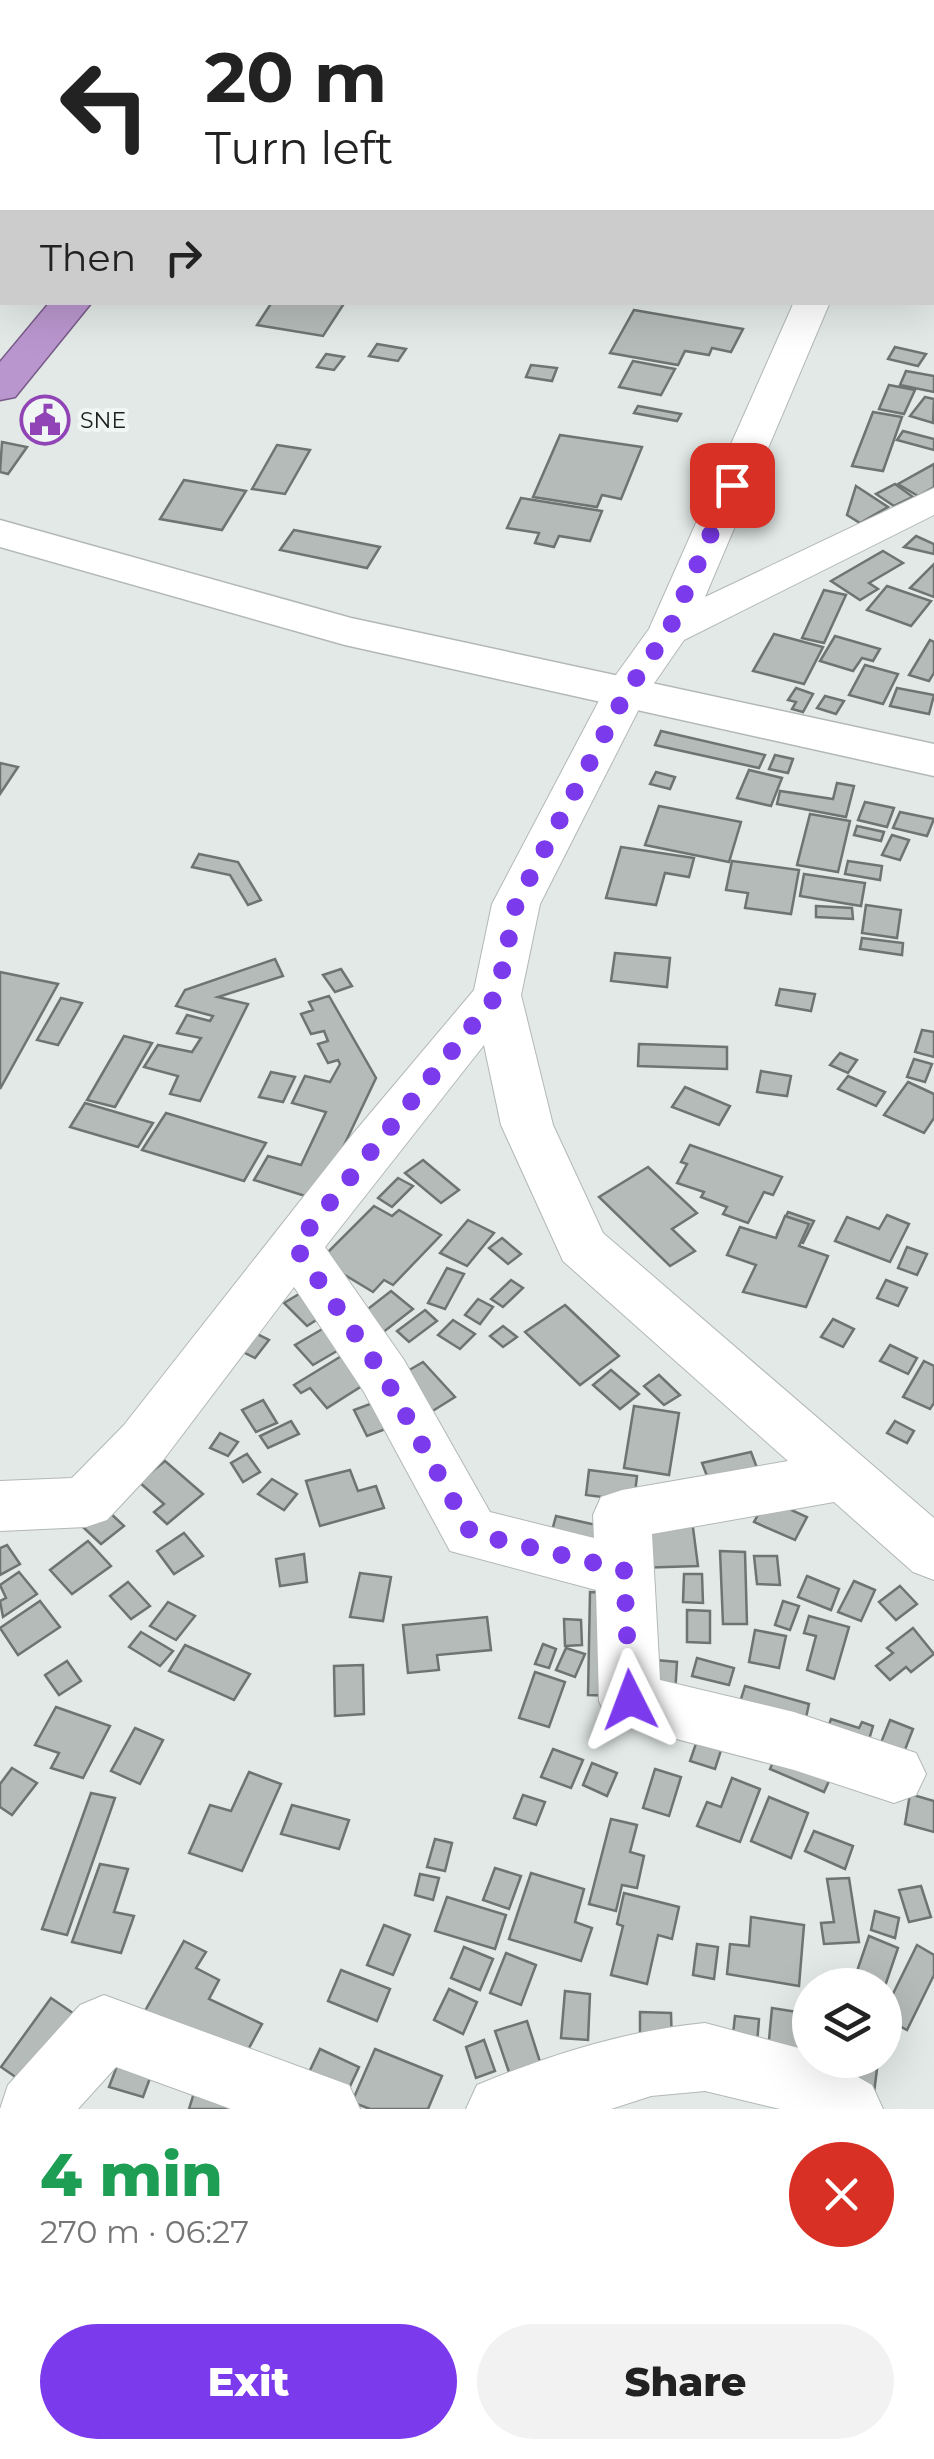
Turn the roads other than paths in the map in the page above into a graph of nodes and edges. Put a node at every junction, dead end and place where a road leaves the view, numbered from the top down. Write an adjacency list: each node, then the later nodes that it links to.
1 (24, 305): 4 (highway)
2 (69, 305): 5 (highway)
3 (811, 305): 8 (street)
4 (0, 333)
5 (0, 388)
6 (934, 500): 8 (street)
7 (0, 534): 9 (street)
8 (669, 630): 9 (street)
9 (626, 693): 10 (street); 11 (street)
10 (934, 760)
11 (497, 995): 12 (street); 13 (street)
12 (295, 1246): 14 (street); 16 (street)
13 (848, 1475): 15 (street); 16 (street)
14 (0, 1506)
15 (934, 1554)
16 (624, 1570): 17 (street)
17 (894, 1774)
18 (32, 2109): 19 (street)
19 (325, 2109)
20 (501, 2109): 21 (street)
21 (848, 2109)

